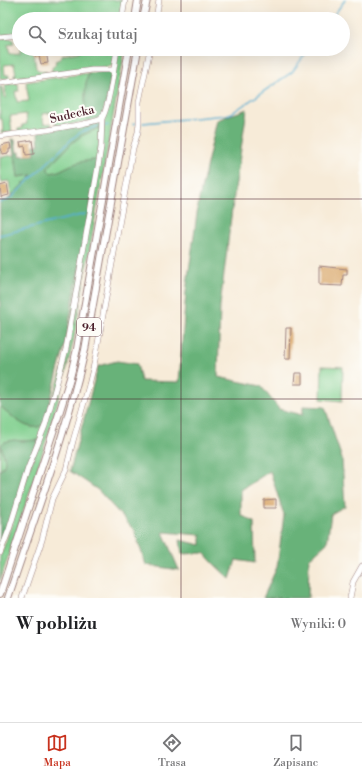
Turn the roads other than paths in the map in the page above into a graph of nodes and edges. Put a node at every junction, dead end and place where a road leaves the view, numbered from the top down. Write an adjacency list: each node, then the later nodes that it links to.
1 (125, 0): 5 (street)
2 (138, 0): 6 (main road)
3 (146, 0): 7 (main road)
4 (159, 0): 8 (street)
5 (123, 12)
6 (135, 12)
7 (144, 12)
8 (157, 12)
9 (12, 36): 10 (street)
10 (0, 37)
11 (116, 56): 15 (street, Sudecka)
12 (128, 56): 21 (main road, 94)
13 (137, 56): 22 (main road, 94)
14 (149, 56): 23 (street)
15 (113, 70): 16 (street); 17 (street, Sudecka)
16 (0, 84)
17 (102, 118): 18 (street, Sudecka); 19 (street)
18 (0, 136)
19 (0, 553)
20 (362, 566): 24 (street)
21 (0, 594)
22 (8, 598)
23 (22, 598)
24 (350, 598)

